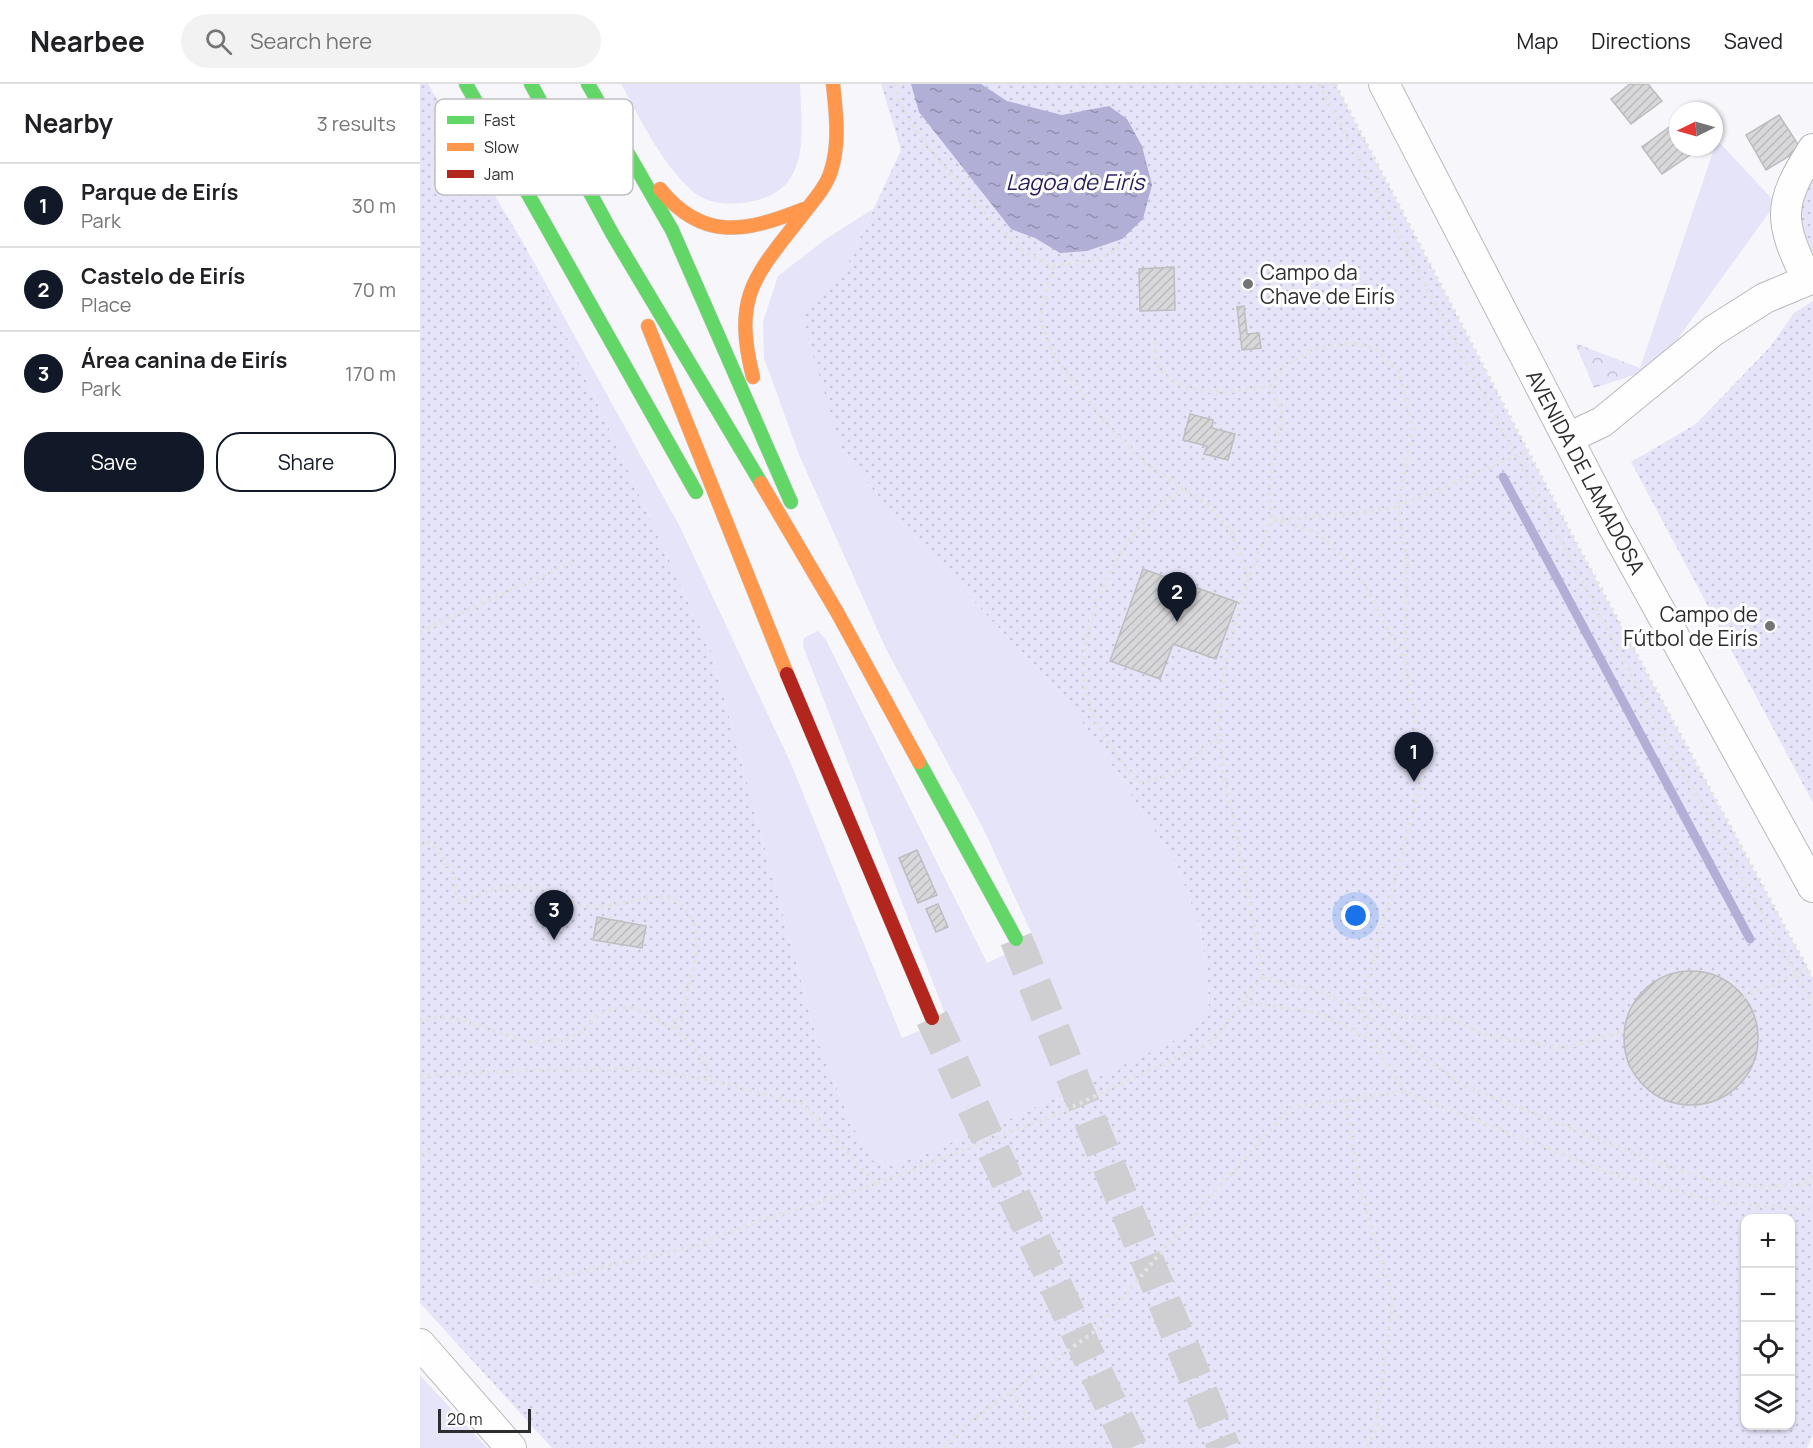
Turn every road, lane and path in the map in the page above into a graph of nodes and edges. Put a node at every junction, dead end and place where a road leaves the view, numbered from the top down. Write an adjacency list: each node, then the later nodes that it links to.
1 (466, 84): 10 (main road)
2 (531, 84): 11 (main road)
3 (588, 84): 12 (main road)
4 (594, 84): 13 (main road)
5 (833, 84): 19 (main road)
6 (895, 84): 22 (path)
7 (1319, 84): 28 (path)
8 (1335, 84): 27 (path)
9 (1384, 84): 26 (street, AVENIDA DE LAMADOSA)
10 (474, 99)
11 (539, 99)
12 (597, 99)
13 (607, 99)
14 (633, 143): 19 (main road)
15 (1813, 149): 23 (street)
16 (633, 162): 30 (main road)
17 (528, 195): 35 (main road)
18 (591, 195): 20 (main road)
19 (808, 207): 30 (main road)
20 (612, 234): 35 (main road); 36 (main road)
21 (1131, 242): 22 (path)
22 (1053, 266): 29 (path)
23 (1810, 279): 26 (street)
24 (1155, 342): 25 (path)
25 (1271, 387): 31 (path); 32 (path)
26 (1568, 438): 41 (street, AVENIDA DE LAMADOSA)
27 (1529, 450): 28 (path); 43 (path)
28 (1517, 455): 31 (path); 44 (path)
29 (1185, 489): 34 (path); 39 (path)
30 (792, 502): 36 (main road)
31 (1398, 507): 32 (path); 38 (path)
32 (1272, 520): 34 (path); 38 (path)
33 (577, 560): 37 (path)
34 (1248, 578): 39 (path)
35 (758, 604): 52 (main road)
36 (837, 612): 42 (main road)
37 (420, 632)
38 (1405, 660): 47 (path)
39 (1220, 740): 45 (path)
40 (420, 844): 55 (path)
41 (1813, 887)
42 (1016, 939)
43 (1808, 969): 44 (path); 46 (path)
44 (1797, 974): 48 (path); 50 (path)
45 (1262, 977): 49 (path); 51 (path)
46 (1813, 979)
47 (1365, 998): 51 (path); 56 (path)
48 (1744, 998)
49 (1243, 1002): 57 (path); 65 (path)
50 (1813, 1004)
51 (1360, 1010): 57 (path); 67 (path)
52 (932, 1018)
53 (673, 1019): 55 (path)
54 (420, 1021): 55 (path)
55 (676, 1029): 59 (path)
56 (1622, 1032)
57 (1372, 1041): 60 (path)
58 (420, 1077): 59 (path)
59 (713, 1081): 65 (path)
60 (1405, 1092): 61 (path); 68 (path)
61 (1346, 1100): 71 (path); 75 (path)
62 (432, 1151): 63 (path)
63 (420, 1154)
64 (1813, 1175): 67 (path)
65 (876, 1184): 69 (path)
66 (1813, 1184): 67 (path)
67 (1806, 1185)
68 (1813, 1208)
69 (535, 1282)
70 (420, 1344): 73 (street)
71 (1011, 1392): 72 (path); 74 (path)
72 (1030, 1420)
73 (511, 1448)
74 (944, 1448)
75 (1367, 1448)

